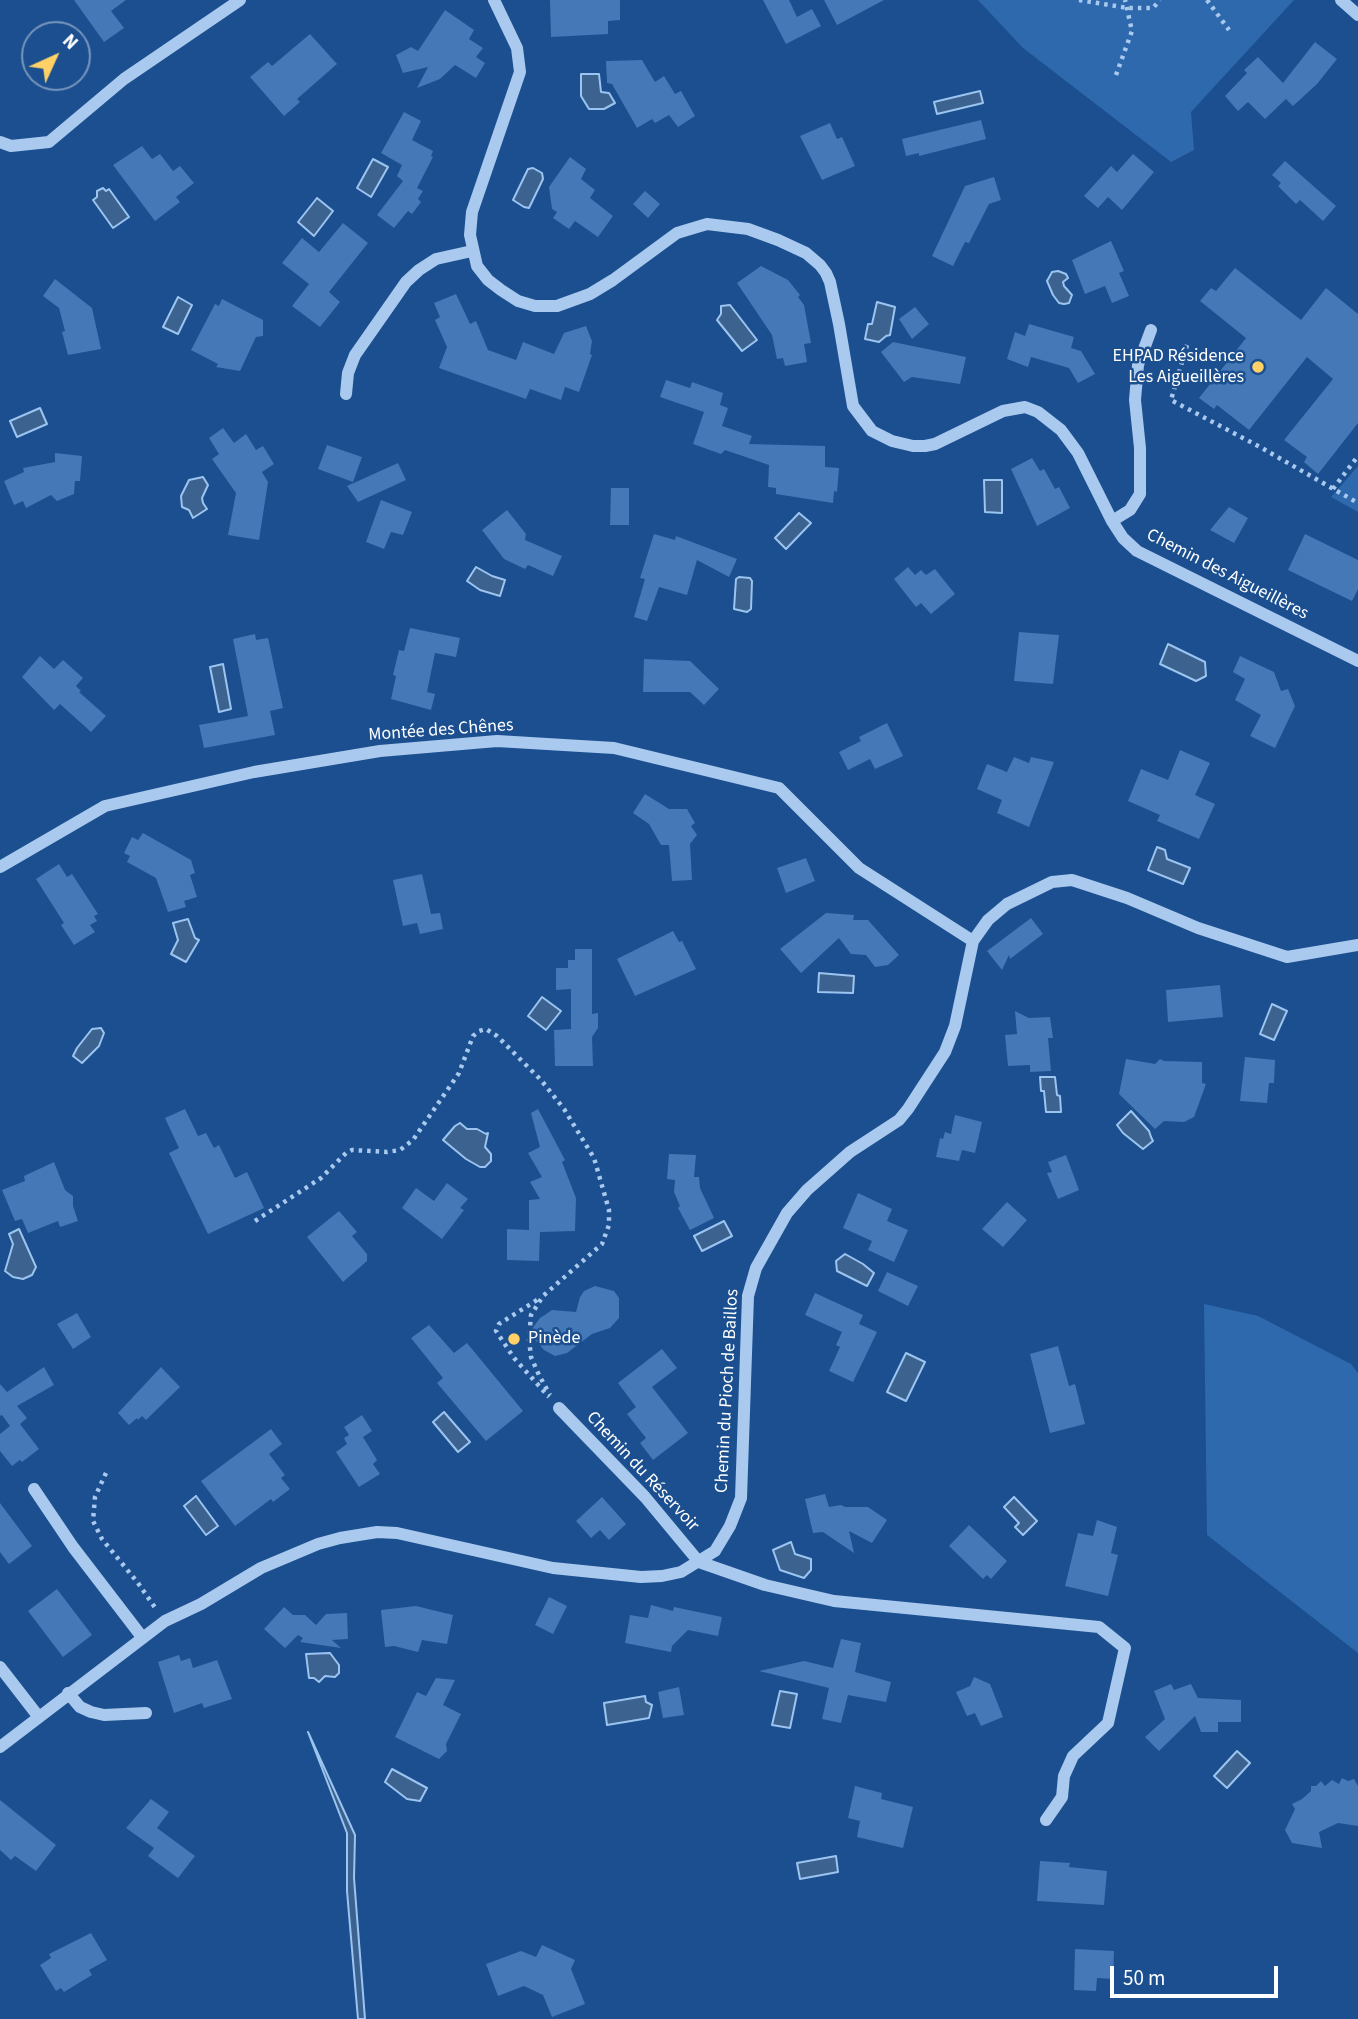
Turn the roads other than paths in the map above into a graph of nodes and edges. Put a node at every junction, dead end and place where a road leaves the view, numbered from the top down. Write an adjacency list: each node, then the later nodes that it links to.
1 (240, 0): 5 (street)
2 (494, 0): 6 (street)
3 (1341, 0): 4 (street)
4 (1358, 15)
5 (0, 142)
6 (472, 251): 8 (street); 9 (street, Chemin des Aigueillères)
7 (1151, 330): 9 (street)
8 (346, 394)
9 (1112, 521): 10 (street, Chemin des Aigueillères)
10 (1358, 661)
11 (0, 867): 12 (street, Montée des Chênes)
12 (973, 942): 13 (street, Chemin du Pioch de Baillos); 16 (street, Chemin du Pioch de Baillos)
13 (1358, 946)
14 (559, 1408): 16 (street, Chemin du Réservoir)
15 (34, 1489): 17 (street)
16 (699, 1562): 17 (street, Chemin du Pioch de Baillos); 23 (street)
17 (142, 1637): 19 (street, Chemin du Pioch de Baillos)
18 (0, 1667): 21 (street)
19 (68, 1693): 20 (street); 21 (street, Chemin du Pioch de Baillos)
20 (146, 1713)
21 (38, 1716): 22 (street, Chemin du Pioch de Baillos)
22 (0, 1747)
23 (1046, 1820)

